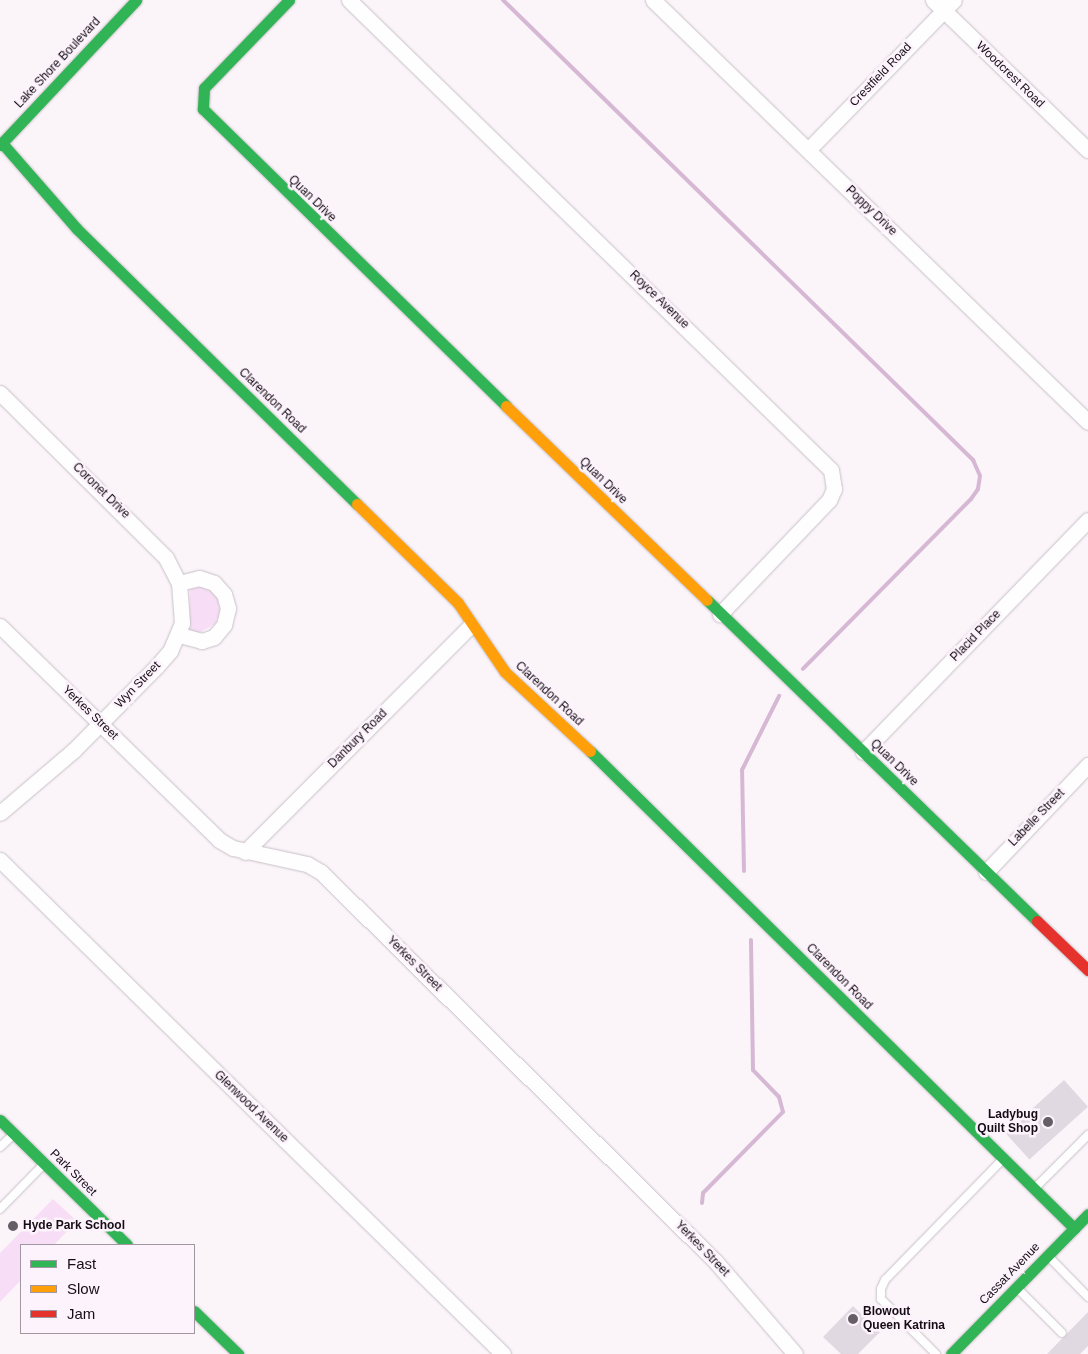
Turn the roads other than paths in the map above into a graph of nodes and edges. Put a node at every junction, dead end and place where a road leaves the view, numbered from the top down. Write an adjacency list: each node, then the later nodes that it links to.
1 (288, 0): 13 (street, Quan Drive)
2 (349, 0): 13 (street, Royce Avenue)
3 (653, 0): 7 (street, Poppy Drive)
4 (126, 3): 6 (street, Lake Shore Boulevard)
5 (943, 4): 7 (street, Crestfield Road); 8 (street, Woodcrest Road)
6 (1, 144): 14 (street, Clarendon Road)
7 (808, 150): 10 (street, Poppy Drive)
8 (1088, 150)
9 (0, 393): 12 (street, Coronet Drive)
10 (1088, 422)
11 (1088, 520): 18 (street, Placid Place)
12 (179, 583): 16 (street, Coronet Drive); 16 (street)
13 (720, 614): 18 (street, Quan Drive)
14 (470, 624): 21 (street, Danbury Road); 29 (street, Clarendon Road)
15 (0, 626): 17 (street, Yerkes Street)
16 (179, 635): 17 (street, Wyn Street)
17 (102, 723): 20 (street, Wyn Street); 21 (street, Yerkes Street)
18 (863, 752): 23 (street, Quan Drive)
19 (1088, 765): 23 (street, Labelle Street)
20 (0, 813)
21 (245, 852): 43 (street, Yerkes Street)
22 (0, 860): 42 (street, Glenwood Avenue)
23 (986, 872): 24 (street, Quan Drive)
24 (1086, 964)
25 (0, 1120): 26 (street, Park Street)
26 (14, 1134): 28 (lane); 30 (street, Park Street)
27 (1088, 1135): 31 (lane)
28 (0, 1147)
29 (1004, 1158): 31 (street, Clarendon Road); 44 (lane)
30 (44, 1164): 32 (lane); 35 (street, Park Street)
31 (1034, 1188): 34 (street, Clarendon Road)
32 (0, 1209)
33 (1088, 1214): 34 (street, Cassat Avenue)
34 (1074, 1228): 36 (street, Cassat Avenue)
35 (126, 1244)
36 (1047, 1256): 37 (street, Cassat Avenue); 38 (lane)
37 (1016, 1288): 40 (lane); 45 (street, Cassat Avenue)
38 (1088, 1297)
39 (195, 1312): 41 (street)
40 (1062, 1333)
41 (238, 1354)
42 (503, 1354)
43 (795, 1354)
44 (936, 1354)
45 (951, 1354)

